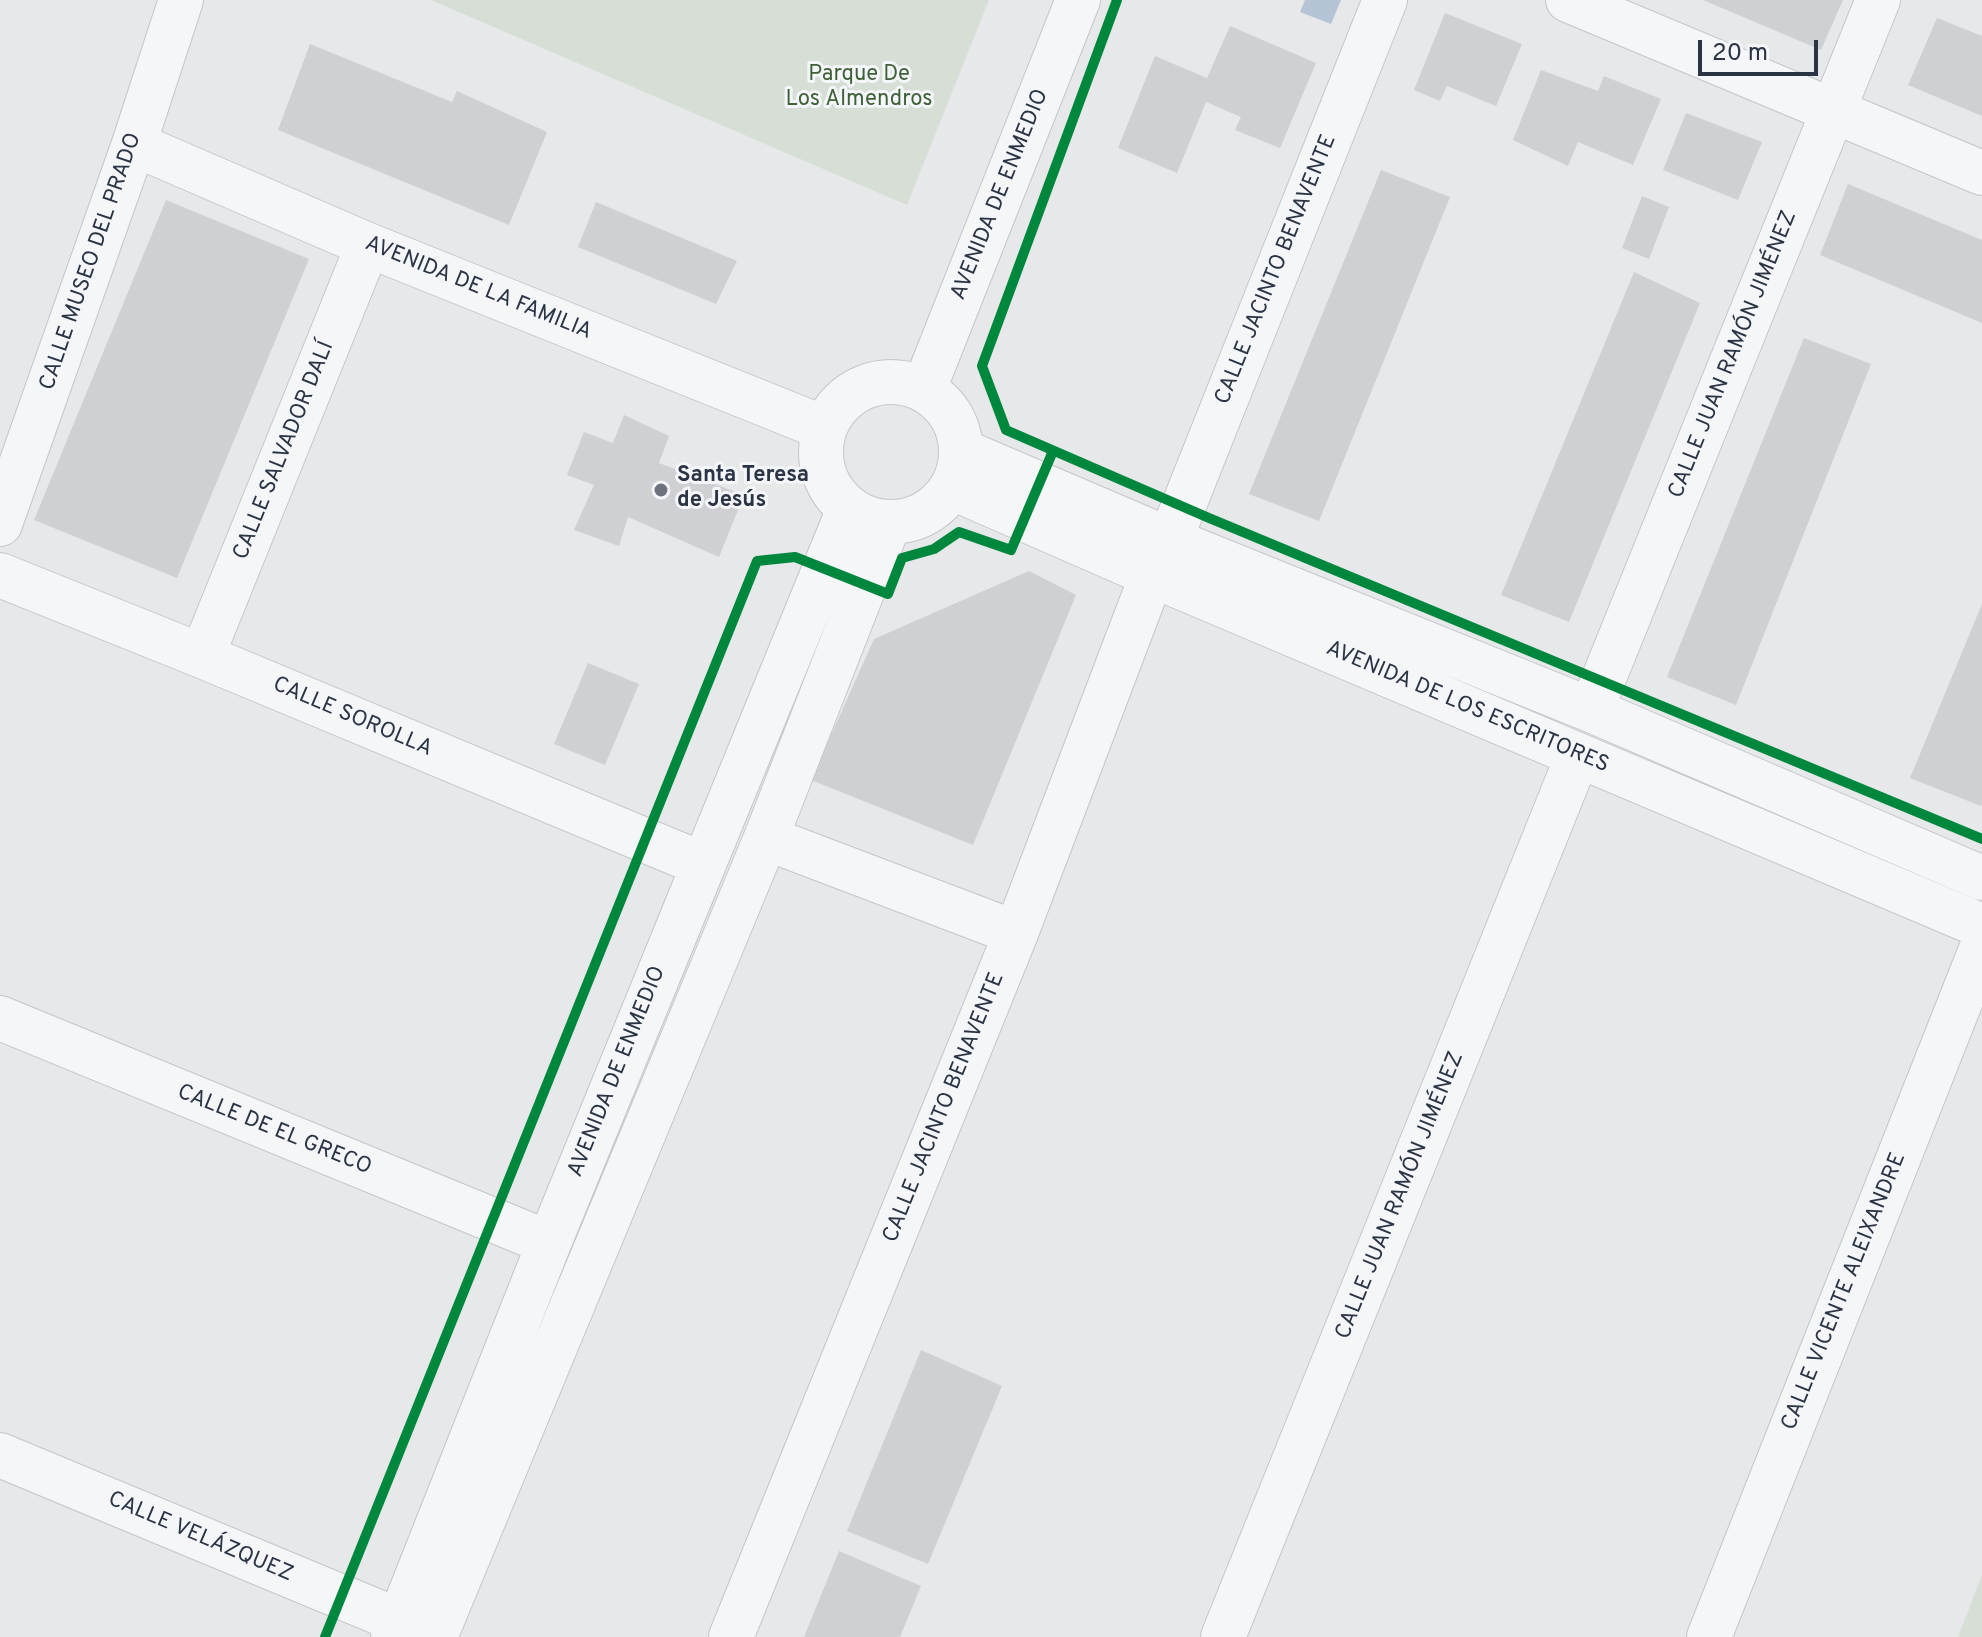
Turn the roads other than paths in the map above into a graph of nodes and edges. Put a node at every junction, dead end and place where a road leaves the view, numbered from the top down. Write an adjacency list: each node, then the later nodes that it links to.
1 (181, 0): 7 (street, CALLE MUSEO DEL PRADO)
2 (1078, 0): 10 (street, AVENIDA DE ENMEDIO)
3 (1385, 0): 16 (street, CALLE JACINTO BENAVENTE)
4 (1568, 0): 6 (street)
5 (1878, 0): 6 (street, CALLE JUAN RAMÓN JIMÉNEZ)
6 (1833, 110): 8 (street); 19 (street, CALLE JUAN RAMÓN JIMÉNEZ)
7 (134, 144): 9 (street, AVENIDA DE LA FAMILIA); 15 (street, CALLE MUSEO DEL PRADO)
8 (1982, 173)
9 (368, 245): 11 (street, AVENIDA DE LA FAMILIA); 18 (street, CALLE SALVADOR DALÍ)
10 (924, 389): 11 (street); 12 (street)
11 (824, 428): 13 (street)
12 (957, 470): 14 (street); 16 (street, AVENIDA DE LOS ESCRITORES)
13 (849, 509): 14 (street); 22 (street, AVENIDA DE ENMEDIO)
14 (889, 523): 21 (street, AVENIDA DE ENMEDIO)
15 (0, 524)
16 (1161, 558): 19 (street, AVENIDA DE LOS ESCRITORES); 20 (street, AVENIDA DE LOS ESCRITORES); 25 (street, CALLE JACINTO BENAVENTE)
17 (0, 575): 18 (street, CALLE SOROLLA)
18 (202, 656): 22 (street, CALLE SOROLLA)
19 (1591, 710): 23 (street, AVENIDA DE LOS ESCRITORES)
20 (1578, 755): 24 (street, AVENIDA DE LOS ESCRITORES); 32 (street, CALLE JUAN RAMÓN JIMÉNEZ)
21 (766, 838): 25 (street); 30 (street, AVENIDA DE ENMEDIO)
22 (702, 864): 28 (street, AVENIDA DE ENMEDIO)
23 (1982, 878)
24 (1982, 926)
25 (1016, 933): 31 (street, CALLE JACINTO BENAVENTE)
26 (1982, 947): 33 (street, CALLE VICENTE ALEIXANDRE)
27 (0, 1018): 28 (street, CALLE DE EL GRECO)
28 (549, 1243): 30 (street, AVENIDA DE ENMEDIO)
29 (0, 1455): 30 (street, CALLE VELÁZQUEZ)
30 (420, 1634)
31 (731, 1637)
32 (1223, 1637)
33 (1709, 1637)

